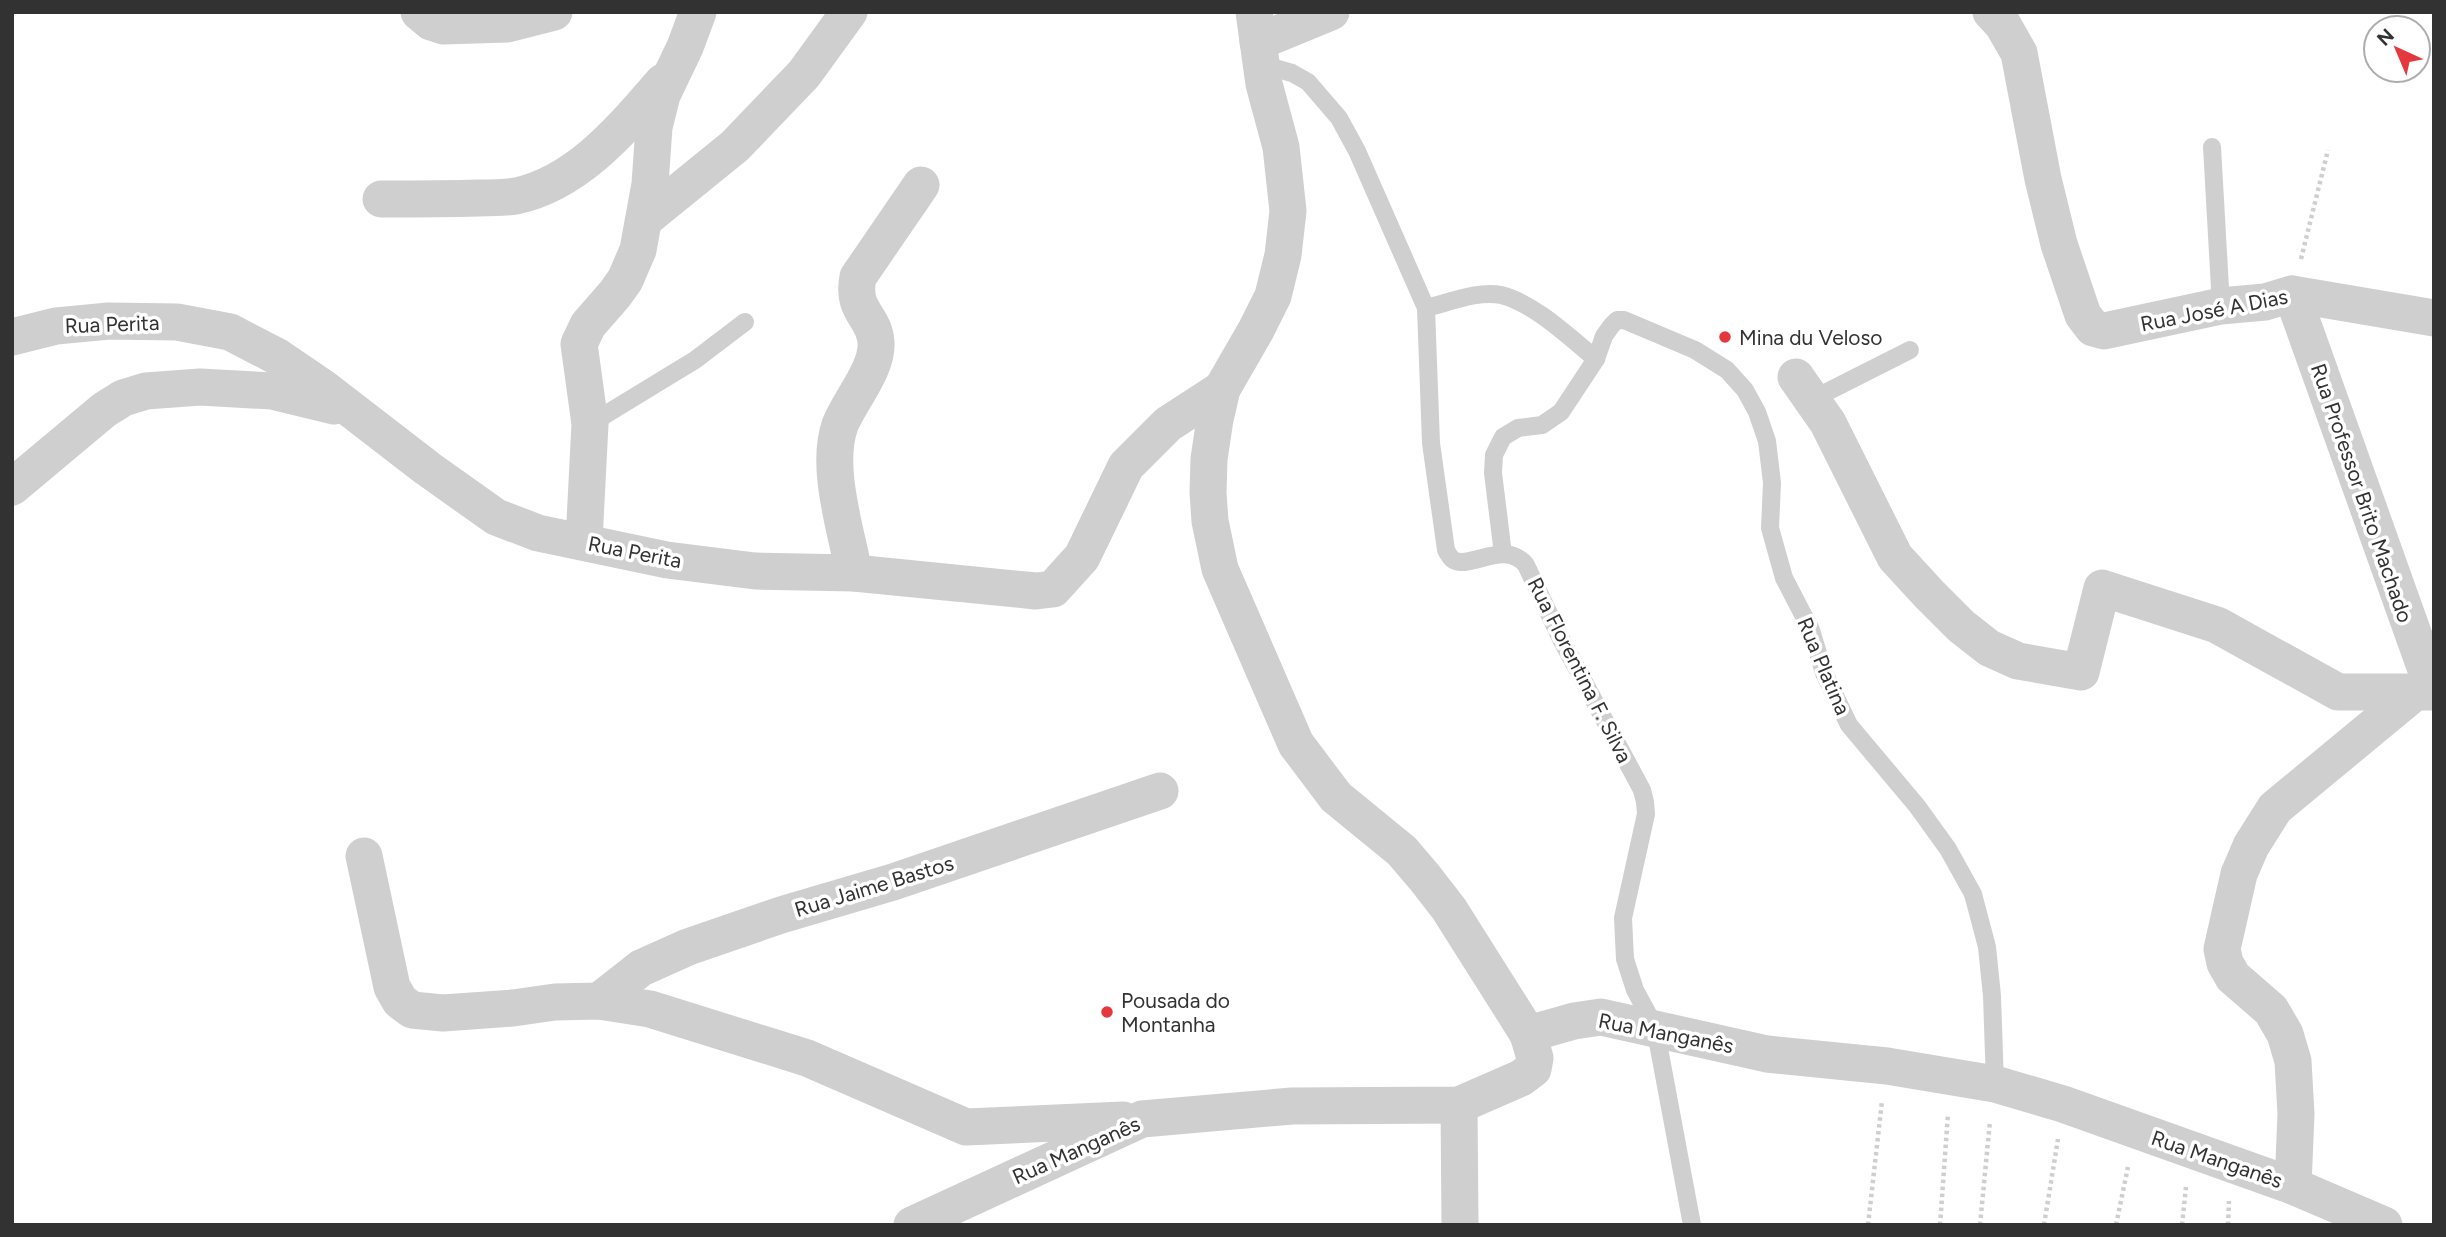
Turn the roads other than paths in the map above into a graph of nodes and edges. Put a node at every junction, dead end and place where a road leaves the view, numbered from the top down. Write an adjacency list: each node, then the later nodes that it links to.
1 (419, 12): 2 (street)
2 (554, 12)
3 (698, 12): 8 (street)
4 (849, 12): 12 (street)
5 (1331, 12): 7 (street)
6 (1992, 12): 14 (street, Rua José A Dias)
7 (1257, 39): 15 (lane); 22 (street)
8 (670, 74): 11 (street); 12 (street)
9 (2212, 147): 14 (lane)
10 (921, 184): 28 (street)
11 (381, 199)
12 (645, 219): 24 (street)
13 (2292, 294): 14 (street, Rua José A Dias); 16 (street, Rua José A Dias); 29 (street, Rua Professor Brito Machado)
14 (2221, 306)
15 (1426, 308): 20 (lane); 27 (lane)
16 (2434, 318)
17 (745, 322): 24 (lane)
18 (12, 337): 23 (street, Rua Perita)
19 (1910, 350): 21 (lane)
20 (1596, 359): 27 (lane); 35 (lane, Rua Platina)
21 (1805, 388): 29 (street)
22 (1222, 389): 28 (street, Rua Perita); 34 (street)
23 (354, 411): 25 (street); 26 (street, Rua Perita)
24 (590, 424): 26 (street)
25 (12, 486)
26 (584, 541): 28 (street, Rua Perita)
27 (1503, 554): 33 (lane, Rua Florentina F. Silva)
28 (854, 573)
29 (2427, 692): 38 (street)
30 (1160, 791): 32 (street, Rua Jaime Bastos)
31 (363, 856): 32 (street)
32 (599, 1001): 37 (street)
33 (1655, 1027): 34 (street, Rua Manganês); 35 (street, Rua Manganês); 41 (lane, Rua Florentina F. Silva)
34 (1528, 1034): 36 (street, Rua Manganês)
35 (1995, 1084): 38 (street, Rua Manganês)
36 (1459, 1105): 37 (street, Rua Manganês); 40 (street)
37 (1142, 1119): 39 (street, Rua Manganês)
38 (2293, 1186): 42 (street, Rua Manganês)
39 (912, 1225)
40 (1460, 1225)
41 (1692, 1225)
42 (2384, 1225)

